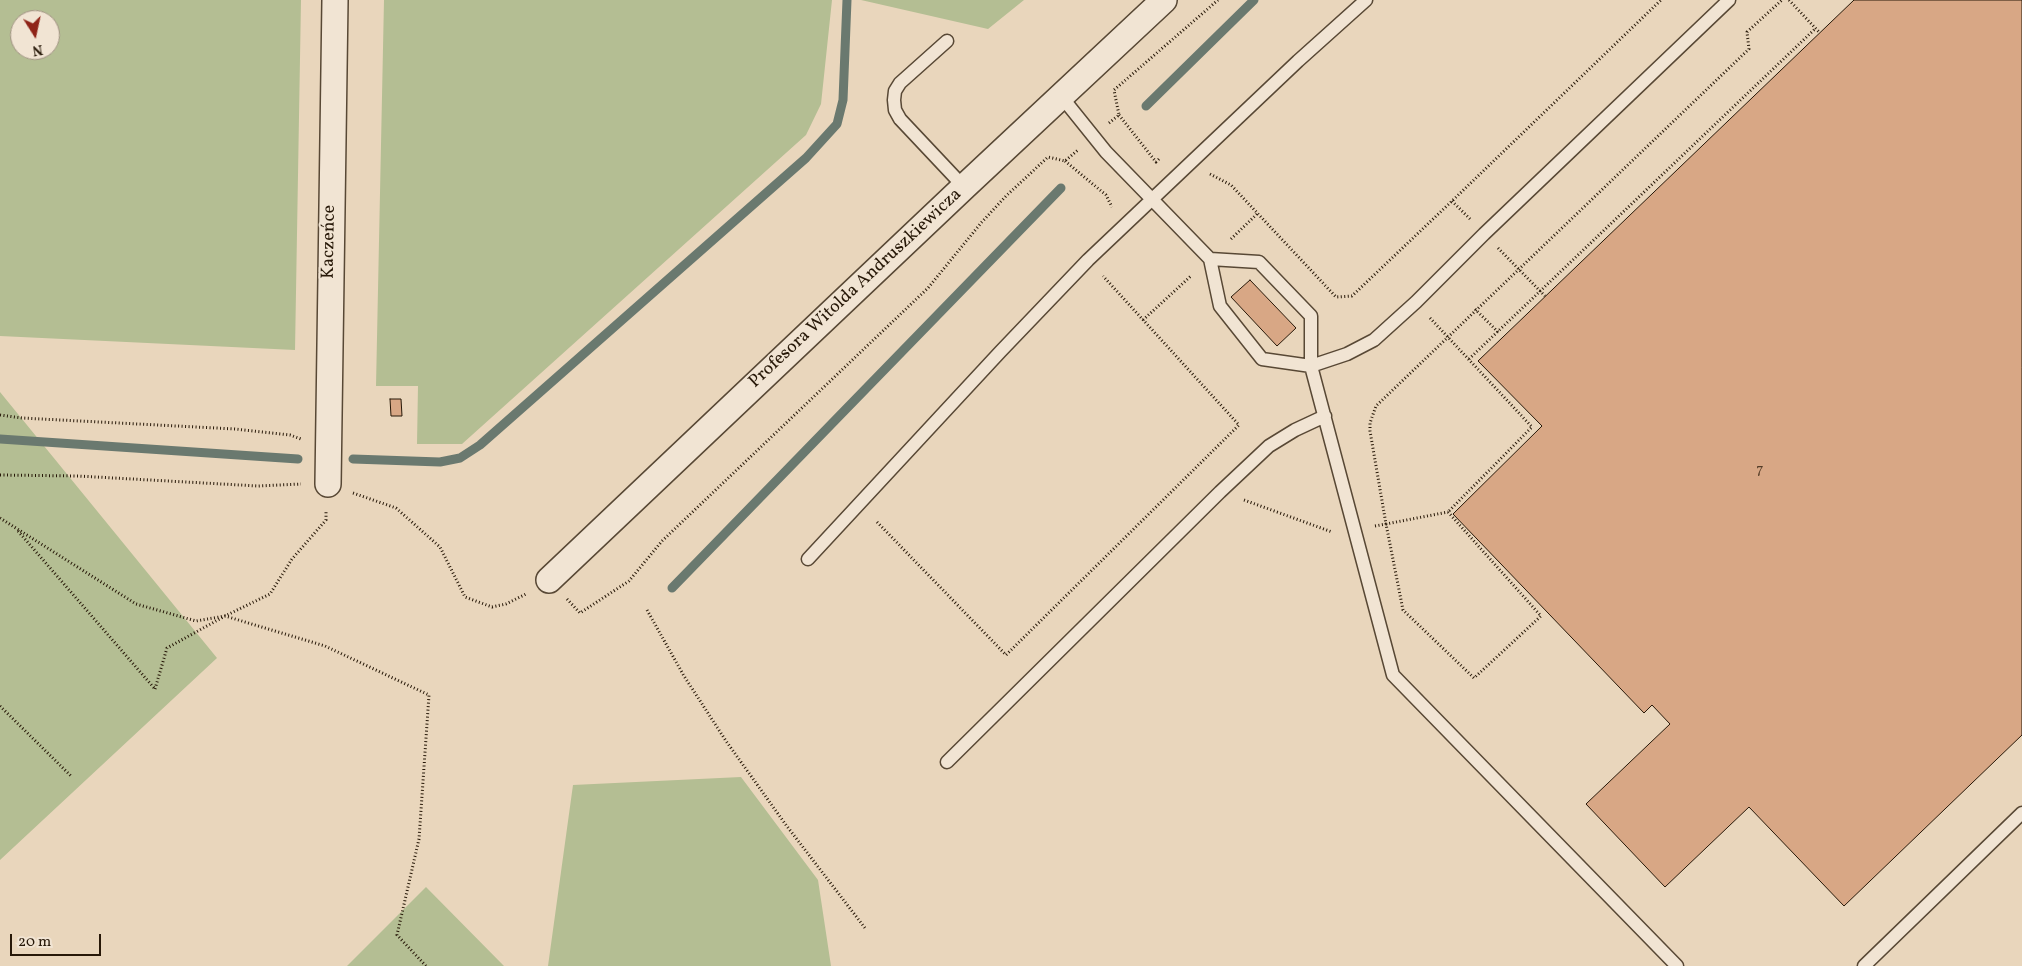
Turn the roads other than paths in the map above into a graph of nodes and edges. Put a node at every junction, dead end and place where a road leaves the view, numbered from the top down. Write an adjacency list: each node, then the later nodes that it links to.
1 (335, 0): 12 (street, Kaczeńce)
2 (1164, 0): 6 (street, Profesora Witolda Andruszkiewicza)
3 (1366, 0): 8 (lane)
4 (1729, 0): 10 (lane)
5 (947, 41): 7 (lane)
6 (1061, 96): 7 (street, Profesora Witolda Andruszkiewicza); 8 (lane)
7 (964, 187): 14 (street, Profesora Witolda Andruszkiewicza)
8 (1152, 200): 9 (lane); 13 (lane)
9 (1210, 259): 10 (lane); 10 (lane)
10 (1311, 366): 11 (lane)
11 (1325, 416): 15 (lane); 17 (lane)
12 (328, 484)
13 (808, 558)
14 (549, 580)
15 (947, 762)
16 (2022, 813): 18 (lane)
17 (1677, 966)
18 (1864, 966)

